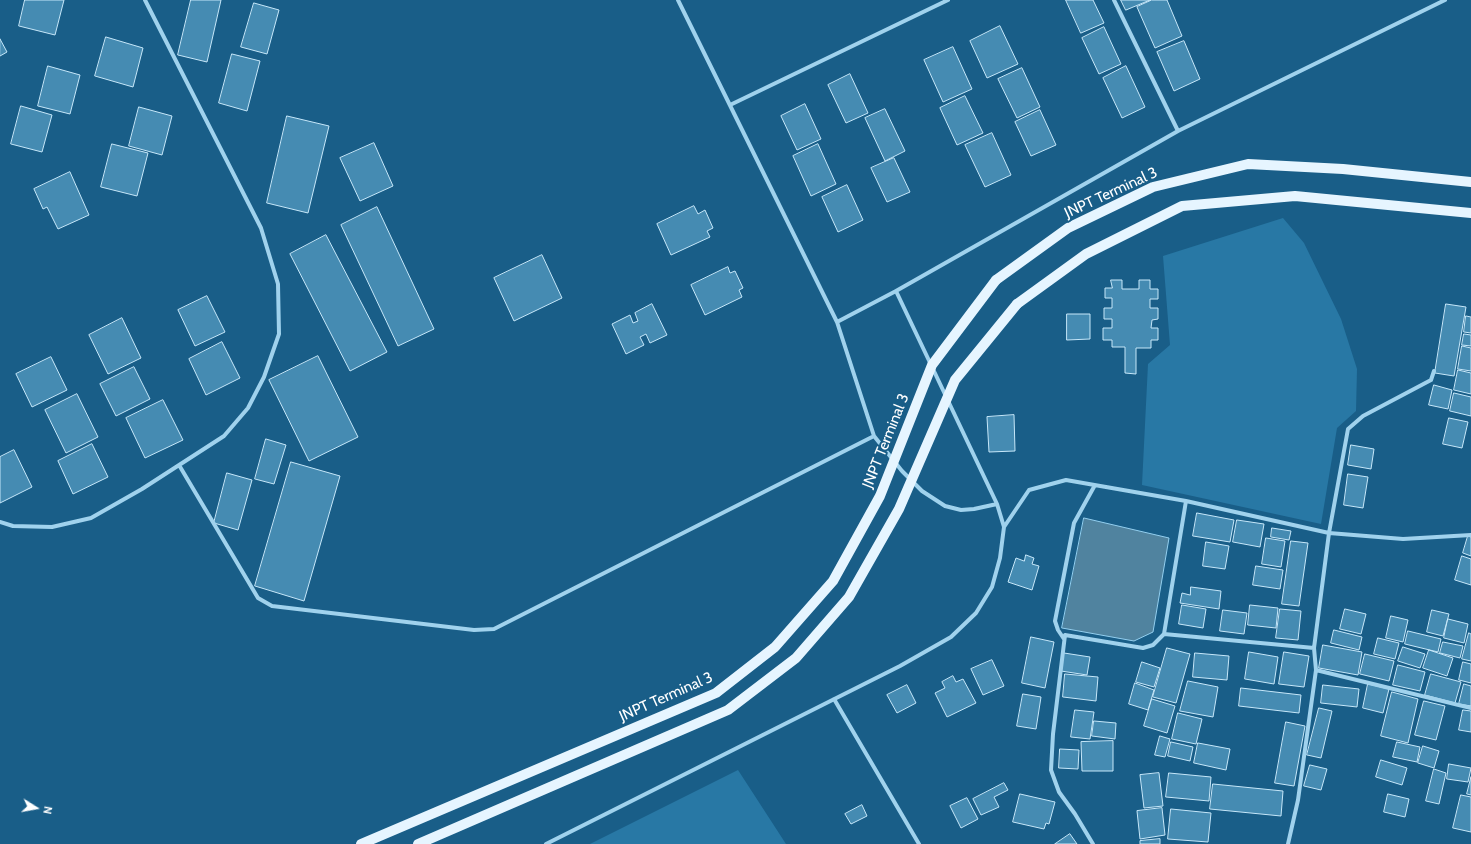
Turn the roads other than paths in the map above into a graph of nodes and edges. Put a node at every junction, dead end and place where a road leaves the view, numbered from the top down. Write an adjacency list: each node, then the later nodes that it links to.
1 (145, 0): 14 (street)
2 (678, 0): 6 (street)
3 (948, 0): 6 (street)
4 (1114, 0): 7 (street)
5 (1445, 0): 7 (street)
6 (730, 105): 11 (street)
7 (1178, 131): 10 (street)
8 (1471, 182): 30 (main road, JNPT Terminal 3, bridge)
9 (1471, 213): 31 (main road, bridge)
10 (896, 291): 11 (street); 17 (street)
11 (836, 322): 13 (street)
12 (1434, 371): 20 (street)
13 (874, 436): 14 (street); 17 (street)
14 (180, 465): 18 (street)
15 (1095, 485): 16 (street); 19 (street); 23 (street)
16 (1186, 501): 20 (street); 22 (street)
17 (997, 504): 19 (street)
18 (0, 522)
19 (1004, 527): 26 (street)
20 (1329, 533): 21 (street); 24 (street)
21 (1471, 535)
22 (1164, 634): 23 (street); 24 (street)
23 (1064, 639): 28 (street)
24 (1314, 648): 25 (street)
25 (1316, 670): 27 (street); 35 (street)
26 (834, 699): 32 (street); 33 (street)
27 (1471, 708)
28 (1059, 792): 29 (street); 34 (street)
29 (1056, 797)
30 (362, 844)
31 (418, 844)
32 (546, 844)
33 (919, 844)
34 (1093, 844)
35 (1288, 844)

